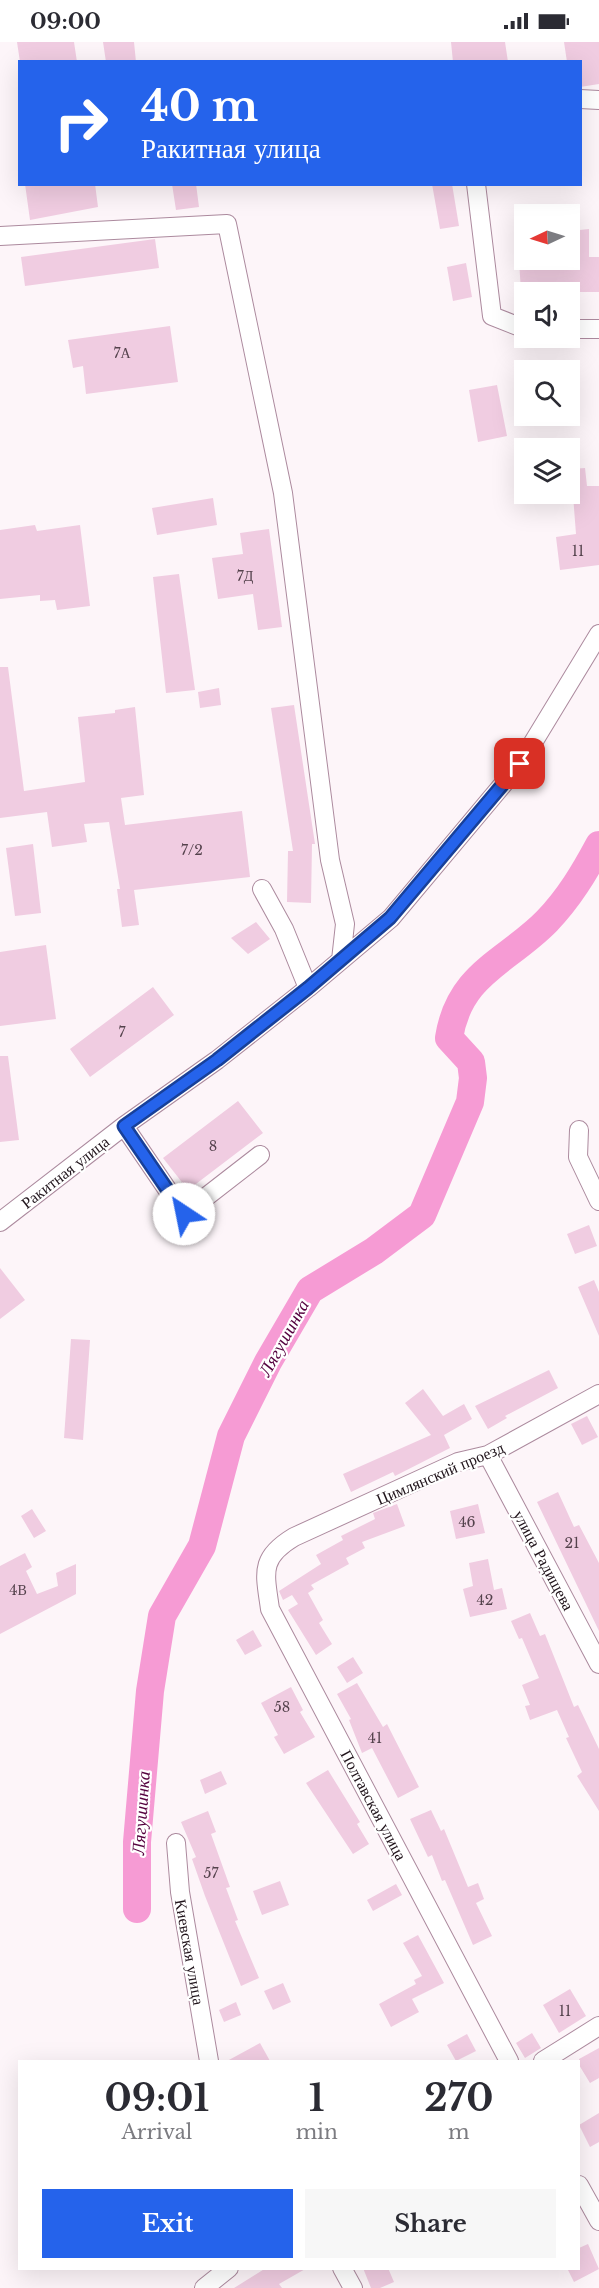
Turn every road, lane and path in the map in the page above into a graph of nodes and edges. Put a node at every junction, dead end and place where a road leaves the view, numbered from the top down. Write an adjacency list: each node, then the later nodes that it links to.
1 (582, 99): 2 (street)
2 (599, 100)
3 (476, 186): 5 (street)
4 (0, 236): 10 (street)
5 (514, 327)
6 (580, 329): 7 (street)
7 (599, 329)
8 (599, 634): 10 (street, Ракитная улица)
9 (262, 889): 11 (street)
10 (341, 960): 11 (street, Ракитная улица)
11 (308, 988): 12 (street, Ракитная улица)
12 (124, 1126): 14 (street); 16 (street, Ракитная улица)
13 (579, 1130): 15 (street)
14 (260, 1155)
15 (599, 1201)
16 (0, 1222)
17 (599, 1394): 18 (street, Цимлянский проезд)
18 (488, 1455): 19 (street, Цимлянский проезд); 20 (street, улица Радищева)
19 (279, 1546): 24 (street, Полтавская улица)
20 (599, 1664)
21 (176, 1843): 23 (street, Киевская улица)
22 (599, 2026): 25 (street)
23 (209, 2060)
24 (508, 2060)
25 (545, 2060)
26 (580, 2187): 27 (street)
27 (599, 2221)
28 (226, 2270): 30 (street)
29 (343, 2270): 31 (street)
30 (204, 2288)
31 (353, 2288)

